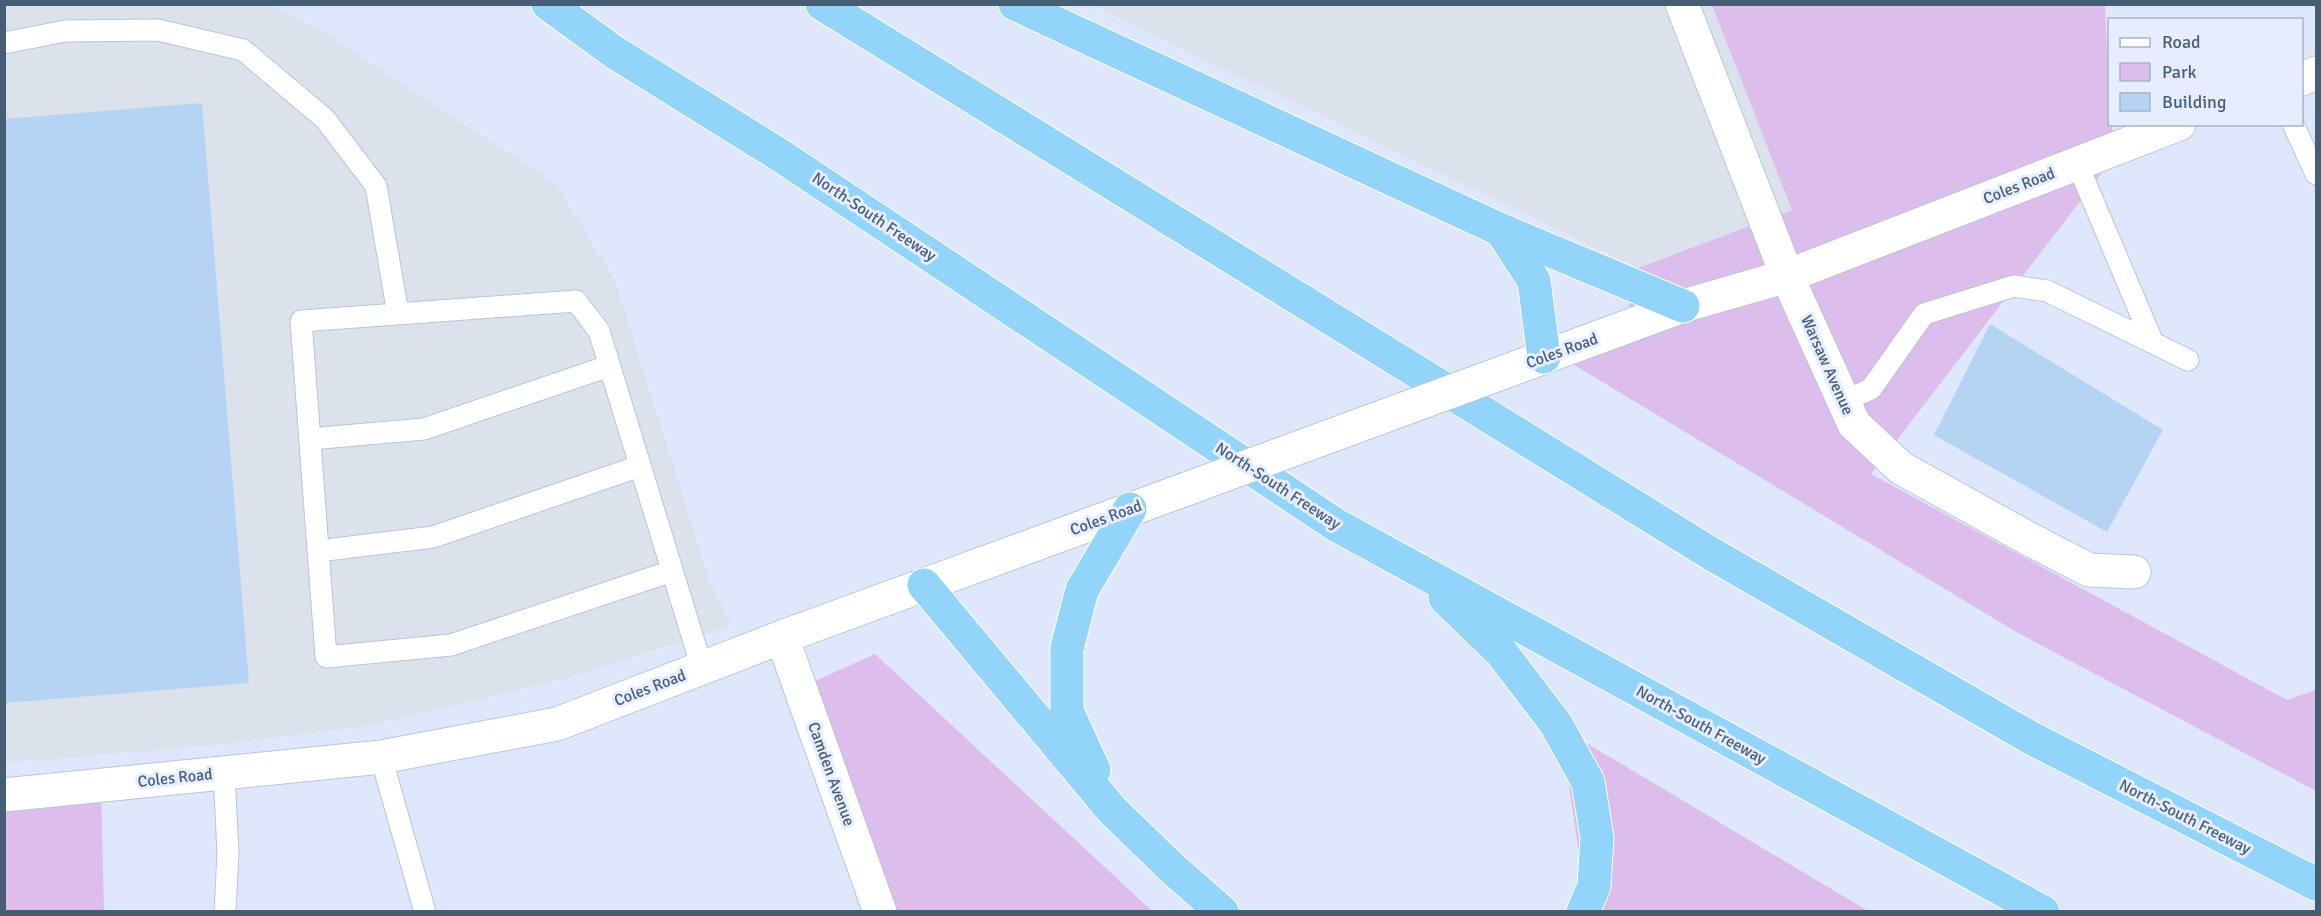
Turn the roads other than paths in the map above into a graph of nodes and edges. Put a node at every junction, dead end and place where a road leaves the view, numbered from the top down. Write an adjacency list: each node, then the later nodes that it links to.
1 (548, 4): 23 (highway, North-South Freeway)
2 (822, 4): 33 (highway, North-South Freeway)
3 (1016, 4): 10 (highway)
4 (1682, 4): 11 (street, Warsaw Avenue)
5 (4, 43): 13 (lane)
6 (2174, 126): 8 (street, Coles Road)
7 (2294, 126): 9 (lane)
8 (2077, 163): 11 (street, Coles Road); 14 (lane)
9 (2316, 174)
10 (1500, 230): 12 (highway); 15 (highway)
11 (1787, 276): 12 (street, Coles Road); 18 (street, Warsaw Avenue)
12 (1683, 306): 15 (street, Coles Road)
13 (398, 314): 17 (lane); 19 (lane)
14 (2153, 343): 16 (lane); 18 (lane)
15 (1544, 357): 21 (street, Coles Road, bridge)
16 (2188, 360)
17 (609, 366): 19 (lane); 20 (lane)
18 (1844, 401): 25 (street, Warsaw Avenue)
19 (310, 439): 22 (lane)
20 (640, 466): 22 (lane); 24 (lane)
21 (1130, 509): 26 (street, Coles Road); 32 (highway)
22 (318, 551): 24 (lane)
23 (1416, 570): 38 (highway); 39 (highway, North-South Freeway)
24 (672, 571): 28 (lane)
25 (2134, 572)
26 (924, 585): 27 (street, Coles Road); 32 (highway)
27 (782, 637): 28 (street, Coles Road); 36 (street, Camden Avenue)
28 (702, 668): 29 (street, Coles Road)
29 (381, 757): 30 (street, Coles Road); 35 (lane)
30 (224, 773): 31 (street, Coles Road); 34 (lane)
31 (4, 795)
32 (1112, 810): 37 (highway)
33 (2316, 884)
34 (225, 912)
35 (425, 912)
36 (880, 912)
37 (1222, 912)
38 (1583, 912)
39 (2043, 912)

